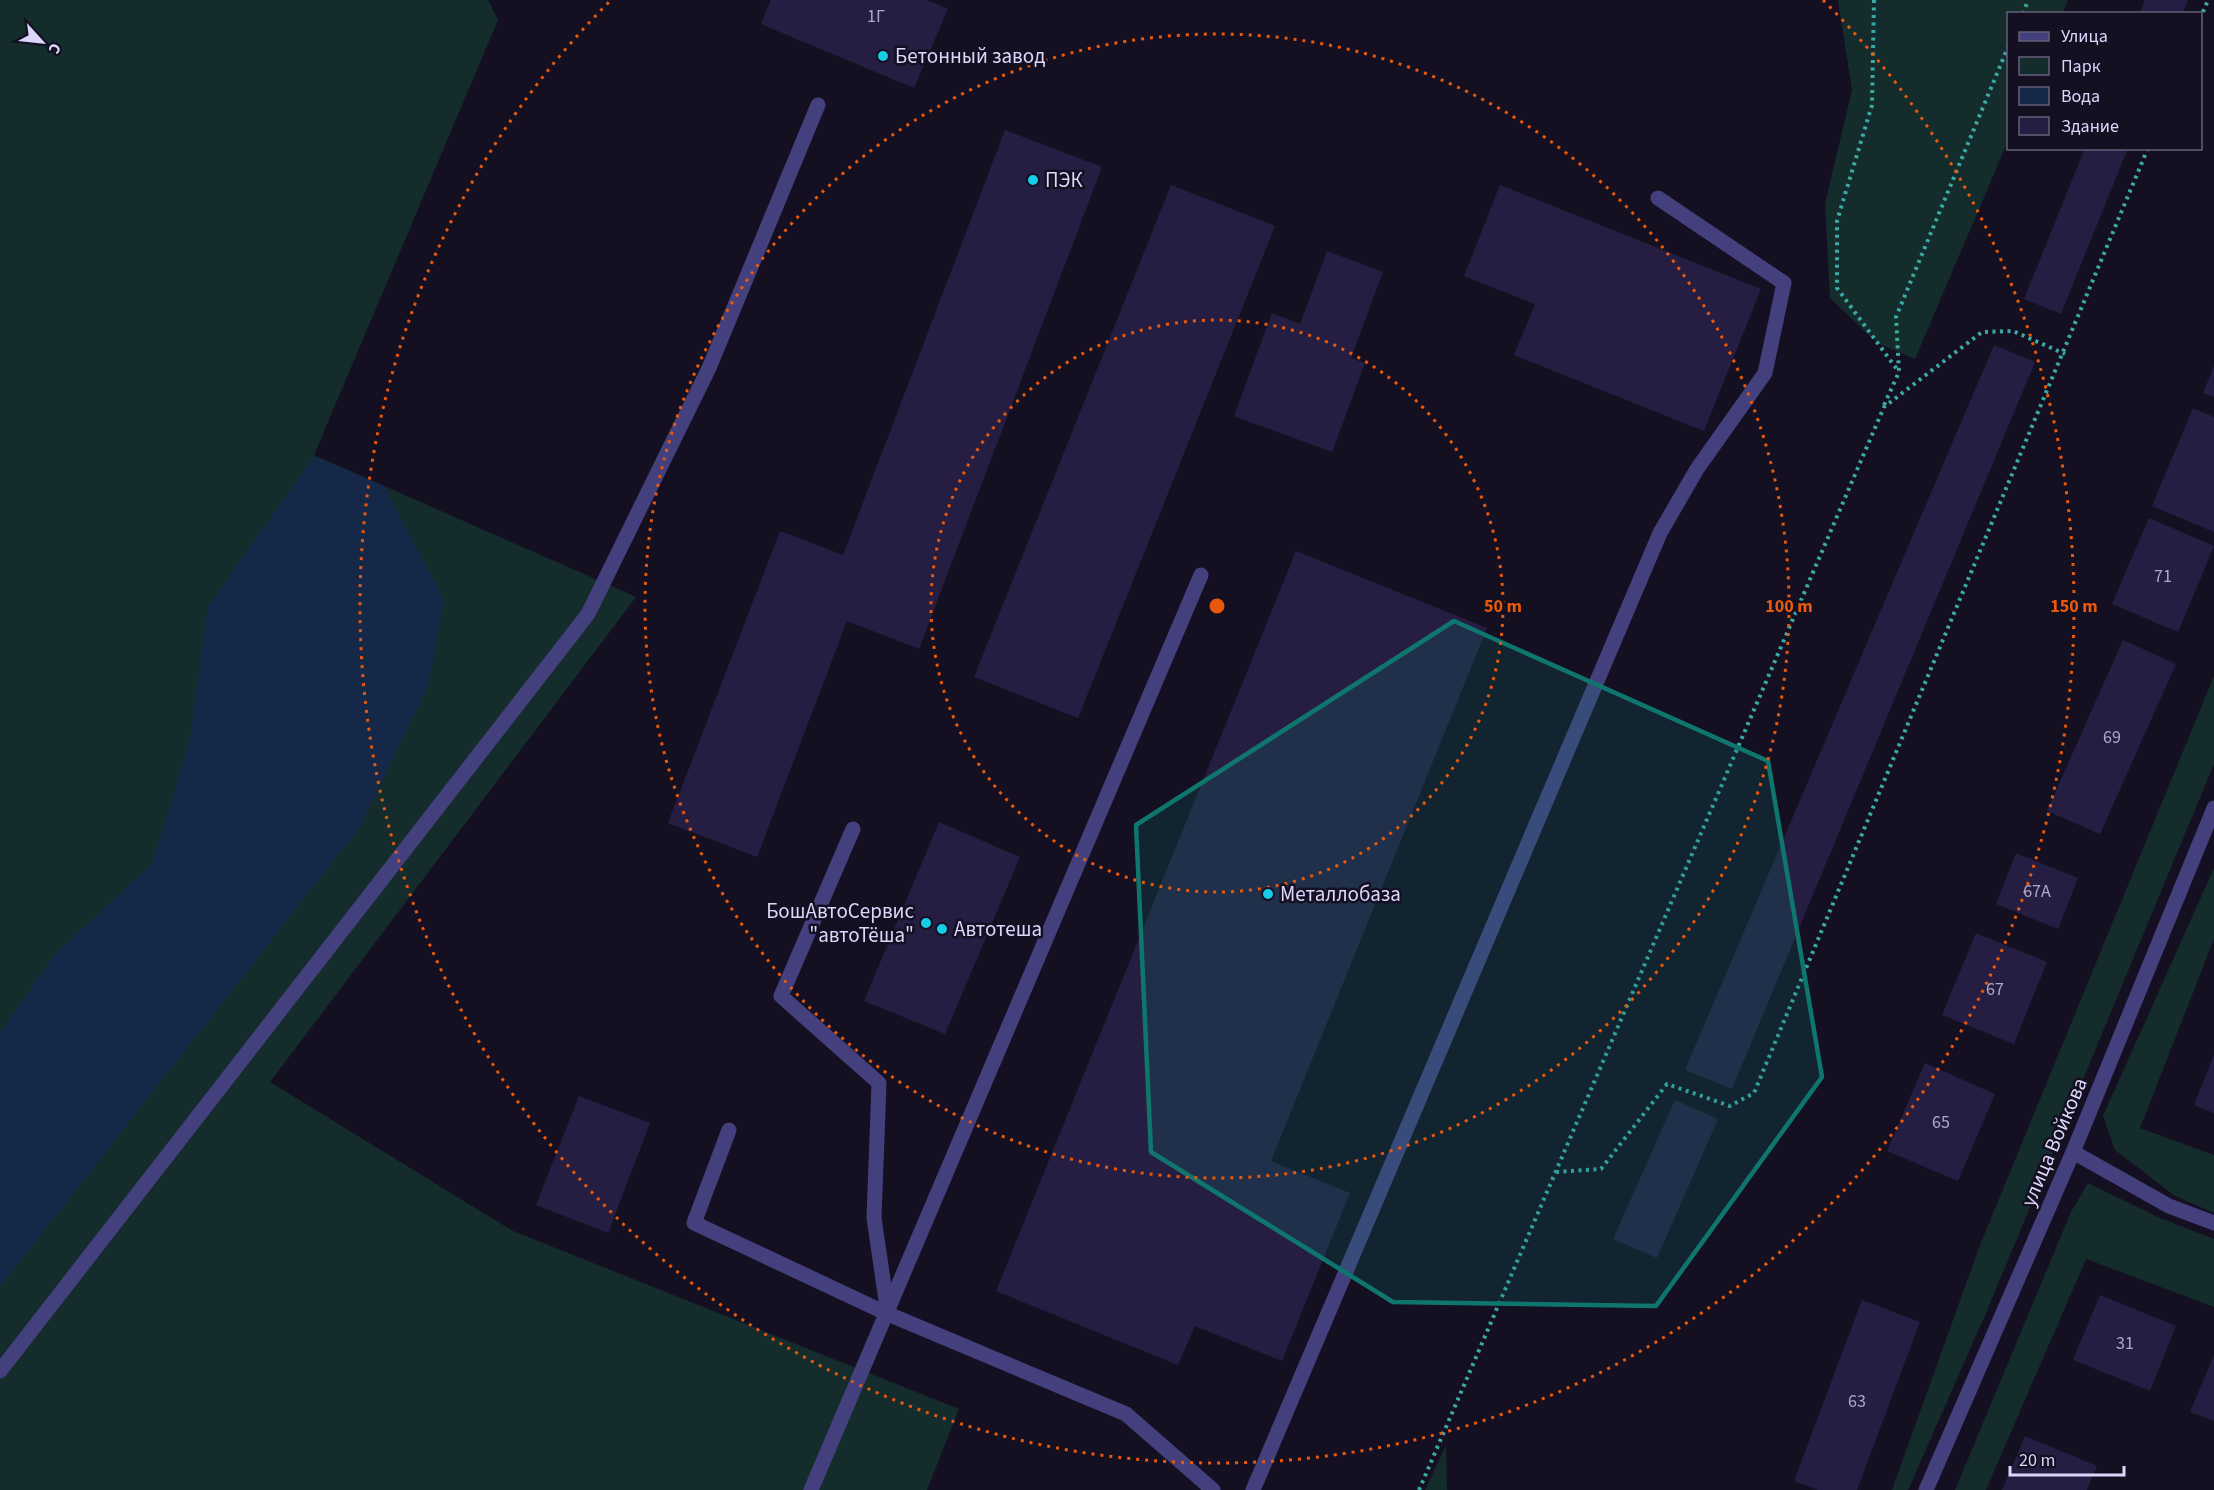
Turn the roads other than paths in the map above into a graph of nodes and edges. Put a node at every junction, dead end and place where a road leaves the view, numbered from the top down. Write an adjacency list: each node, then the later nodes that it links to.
1 (818, 105): 10 (street)
2 (1658, 198): 13 (street)
3 (1201, 575): 9 (street)
4 (2214, 808): 7 (street, улица Войкова)
5 (853, 829): 9 (street)
6 (729, 1130): 9 (street)
7 (2073, 1152): 8 (street); 14 (street, улица Войкова)
8 (2214, 1223)
9 (888, 1314): 11 (street); 12 (street)
10 (0, 1371)
11 (811, 1490)
12 (1213, 1490)
13 (1253, 1490)
14 (1926, 1490)

